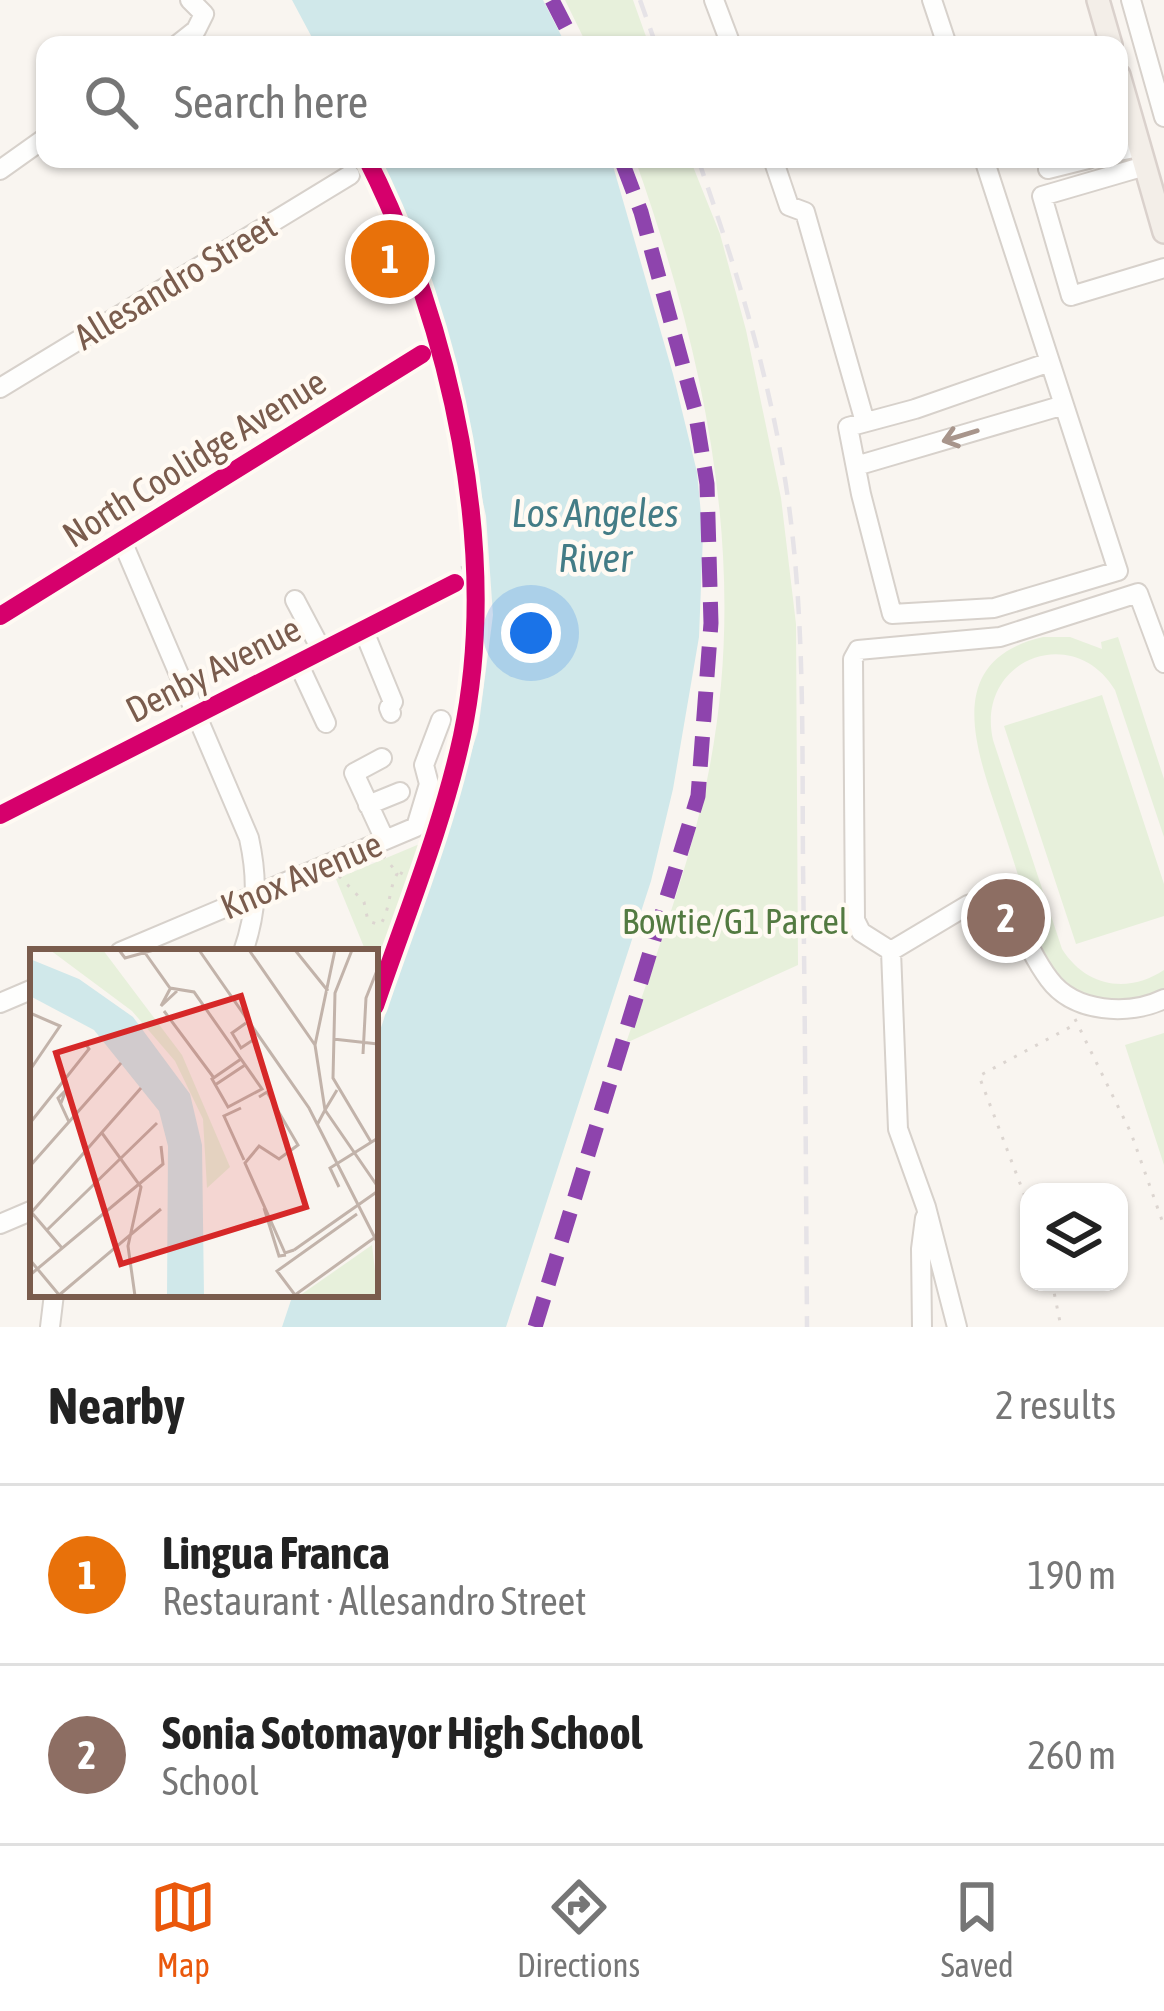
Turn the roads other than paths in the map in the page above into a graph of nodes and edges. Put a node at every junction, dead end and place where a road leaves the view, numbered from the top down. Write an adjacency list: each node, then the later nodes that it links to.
1 (190, 0): 6 (street)
2 (714, 0): 7 (street)
3 (932, 0): 8 (street)
4 (1098, 0): 9 (main road)
5 (1131, 0): 10 (street)
6 (188, 36)
7 (728, 36)
8 (943, 36)
9 (1108, 36)
10 (1164, 117)
11 (1128, 123): 13 (main road)
12 (36, 144): 19 (street)
13 (1134, 155): 21 (main road)
14 (776, 168): 27 (street)
15 (987, 168): 24 (street)
16 (1052, 168): 18 (street)
17 (1105, 168): 22 (street)
18 (1048, 169)
19 (0, 170)
20 (350, 175): 25 (street, Allesandro Street)
21 (1164, 232)
22 (1164, 268)
23 (422, 354): 29 (street, North Coolidge Avenue)
24 (1050, 362): 26 (street); 27 (street)
25 (0, 388)
26 (1064, 405): 28 (street, one-way to 28); 28 (street)
27 (865, 422): 28 (street)
28 (856, 466)
29 (122, 541): 32 (street, North Coolidge Avenue); 38 (street)
30 (455, 583): 33 (street, Denby Avenue)
31 (295, 600): 34 (street)
32 (0, 616)
33 (363, 629): 34 (street, Denby Avenue); 37 (street)
34 (322, 651): 35 (street, Denby Avenue)
35 (298, 663): 38 (street, Denby Avenue); 40 (street)
36 (1164, 663): 49 (street)
37 (391, 713)
38 (196, 715): 44 (street, Denby Avenue); 46 (street)
39 (441, 720): 45 (street, Knox Avenue)
40 (326, 723)
41 (382, 758): 43 (street)
42 (400, 792): 43 (street)
43 (368, 806): 45 (street)
44 (0, 815)
45 (385, 840): 46 (street, Knox Avenue)
46 (256, 894): 47 (street, Knox Avenue); 48 (street)
47 (127, 949)
48 (244, 949)
49 (891, 951): 51 (street); 53 (street)
50 (30, 990): 52 (street)
51 (1164, 999)
52 (0, 1003)
53 (926, 1207): 58 (street); 59 (street)
54 (30, 1211): 55 (street)
55 (0, 1224)
56 (54, 1297): 57 (street)
57 (50, 1327)
58 (922, 1327)
59 (957, 1327)

